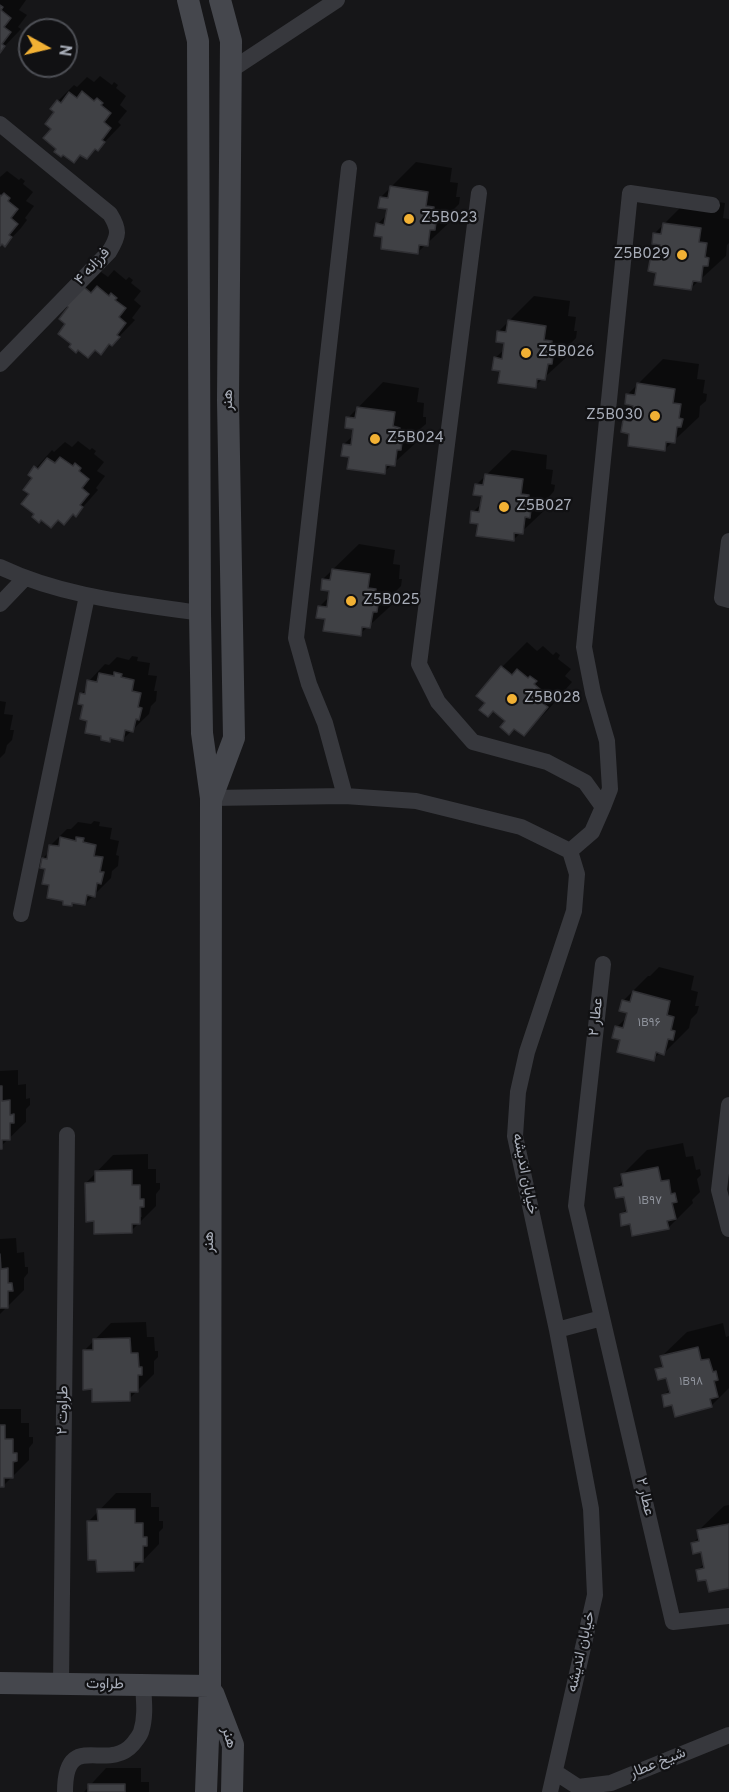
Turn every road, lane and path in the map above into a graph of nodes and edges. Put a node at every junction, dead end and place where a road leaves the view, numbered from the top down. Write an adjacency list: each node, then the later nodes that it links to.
1 (188, 0): 16 (street, هنر)
2 (220, 0): 4 (street, هنر)
3 (337, 0): 4 (street)
4 (231, 69): 18 (street, هنر)
5 (0, 124): 9 (street, فرزانه ۴)
6 (349, 168): 17 (street)
7 (480, 194): 19 (street)
8 (712, 205): 19 (street)
9 (0, 364)
10 (729, 541): 14 (street)
11 (0, 567): 12 (street)
12 (24, 579): 13 (street); 15 (street)
13 (87, 596): 16 (street); 21 (street)
14 (729, 600)
15 (0, 604)
16 (200, 613): 18 (street, هنر)
17 (345, 795): 18 (street); 20 (street)
18 (211, 798): 32 (street, هنر)
19 (603, 807): 20 (street)
20 (570, 851): 27 (street, خیابان اندیشه)
21 (21, 914)
22 (603, 964): 26 (street, عطار ۲)
23 (729, 1105): 25 (street)
24 (67, 1136): 30 (street, طراوت ۲)
25 (729, 1229)
26 (602, 1318): 27 (street); 28 (street, عطار ۲)
27 (557, 1330): 34 (street, خیابان اندیشه)
28 (729, 1616)
29 (0, 1683): 30 (street, طراوت)
30 (61, 1684): 31 (street, طراوت)
31 (144, 1685): 32 (street, طراوت); 36 (street)
32 (210, 1686): 37 (street, هنر); 38 (street, هنر)
33 (729, 1735): 35 (street, شیخ عطار)
34 (555, 1772): 35 (street, شیخ عطار); 39 (street, خیابان اندیشه)
35 (612, 1787)
36 (65, 1792)
37 (206, 1792)
38 (232, 1792)
39 (550, 1792)

